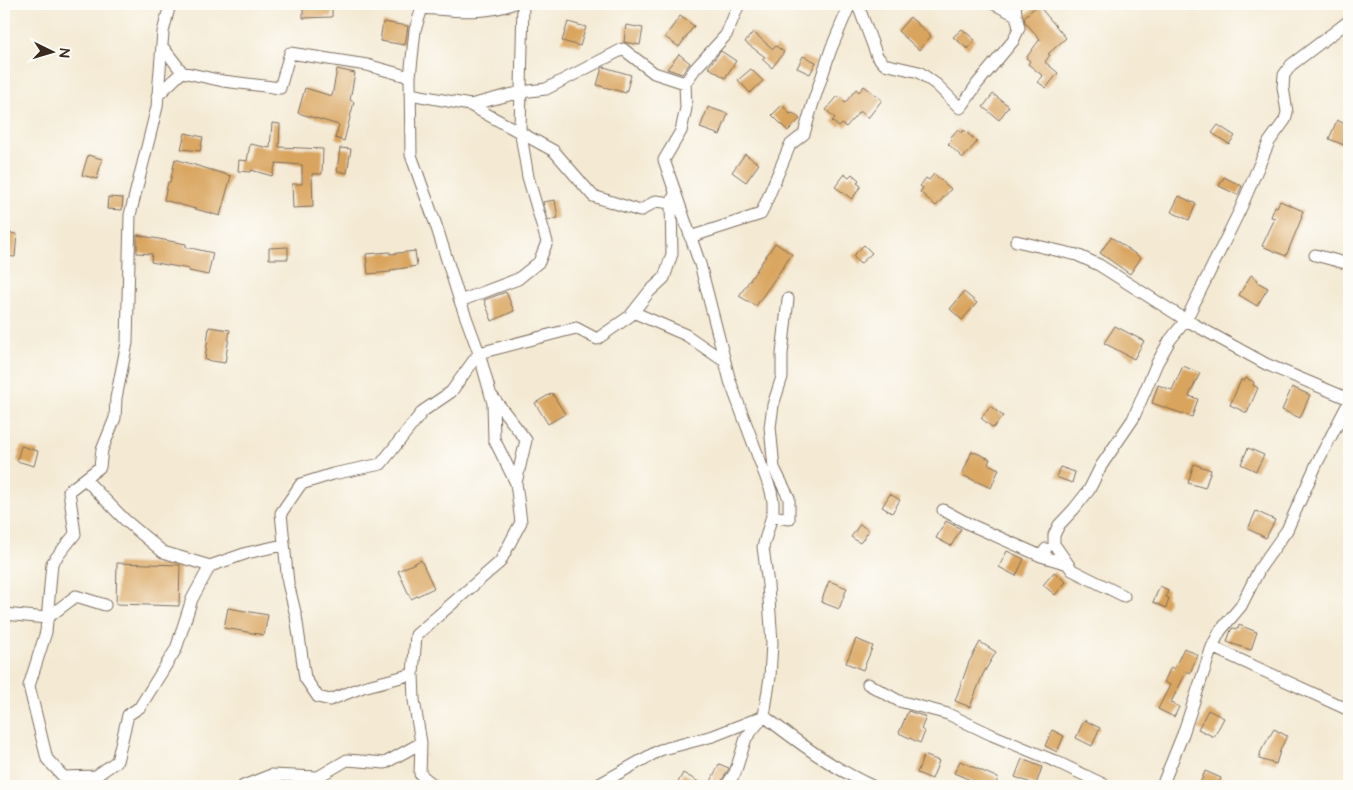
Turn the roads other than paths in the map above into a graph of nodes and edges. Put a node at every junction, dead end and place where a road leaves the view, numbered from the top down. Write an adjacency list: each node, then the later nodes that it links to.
1 (170, 4): 9 (street)
2 (512, 4): 11 (street)
3 (523, 4): 13 (street)
4 (739, 4): 12 (street)
5 (851, 4): 7 (street); 19 (street)
6 (994, 4): 7 (street)
7 (1015, 9)
8 (1349, 21): 26 (street)
9 (162, 46): 10 (street); 15 (street)
10 (182, 72): 11 (street); 15 (street)
11 (410, 77): 14 (street)
12 (685, 84): 13 (street); 18 (street)
13 (521, 92): 16 (street); 17 (street)
14 (410, 94): 16 (street); 24 (street)
15 (158, 96): 31 (street)
16 (470, 105): 17 (street)
17 (520, 132): 18 (street); 24 (street)
18 (673, 199): 19 (street); 25 (street)
19 (690, 237): 28 (street)
20 (1016, 241): 26 (street)
21 (1315, 255): 22 (street)
22 (1349, 264)
23 (788, 299): 34 (street)
24 (460, 301): 27 (street)
25 (633, 312): 27 (street); 28 (street)
26 (1186, 320): 30 (street); 35 (street)
27 (479, 353): 29 (street); 36 (street)
28 (724, 361): 34 (street)
29 (491, 395): 32 (street); 32 (street)
30 (1349, 400): 44 (street)
31 (85, 479): 39 (street); 43 (street)
32 (516, 483): 45 (street)
33 (943, 510): 37 (street)
34 (772, 516): 48 (street)
35 (1054, 540): 37 (street); 38 (street)
36 (283, 545): 39 (street); 45 (street)
37 (1041, 556): 38 (street)
38 (1068, 564): 40 (street)
39 (210, 566): 50 (street)
40 (1124, 596)
41 (104, 605): 43 (street)
42 (4, 614): 43 (street)
43 (47, 618): 50 (street)
44 (1212, 647): 47 (street); 57 (street)
45 (412, 674): 49 (street)
46 (868, 684): 56 (street)
47 (1349, 710)
48 (764, 716): 53 (street); 54 (street); 55 (street)
49 (421, 743): 51 (street); 52 (street)
50 (68, 782)
51 (243, 786)
52 (435, 786)
53 (596, 786)
54 (726, 786)
55 (872, 786)
56 (1107, 786)
57 (1162, 786)

